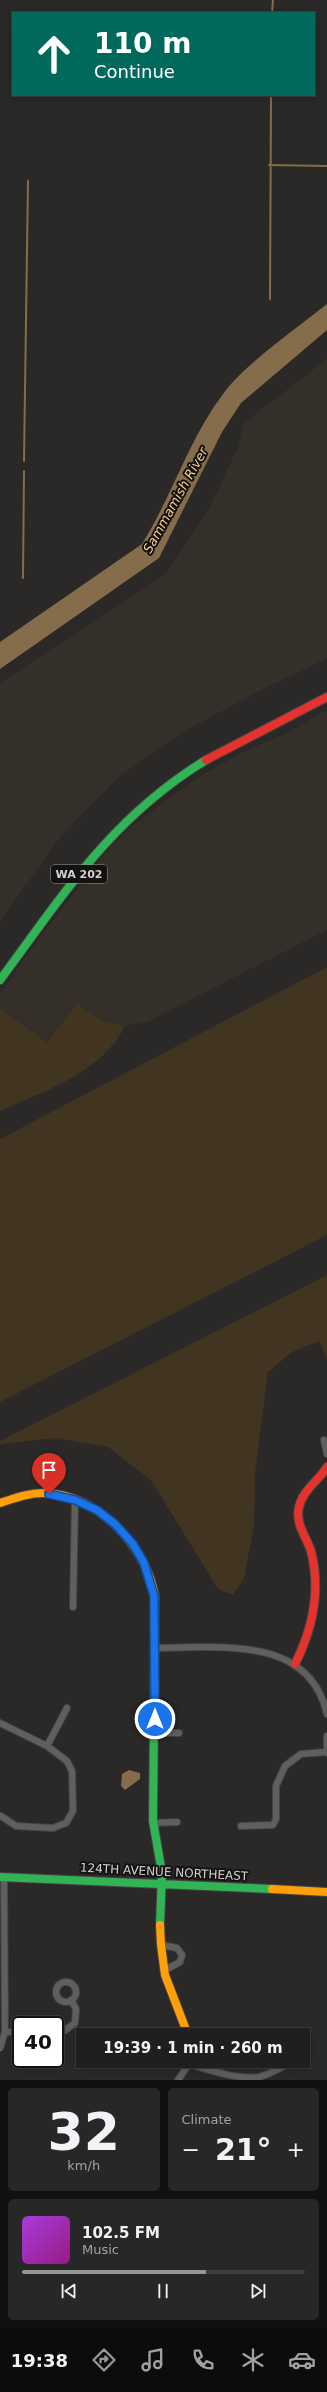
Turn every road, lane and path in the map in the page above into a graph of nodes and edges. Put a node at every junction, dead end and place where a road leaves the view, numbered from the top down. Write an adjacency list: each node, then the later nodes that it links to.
1 (327, 697): 2 (street, WA 202)
2 (0, 980)
3 (324, 1440): 4 (street)
4 (327, 1454)
5 (327, 1467): 10 (street)
6 (75, 1500): 7 (street); 8 (street); 9 (street)
7 (0, 1503)
8 (73, 1607)
9 (155, 1648): 10 (street); 14 (street)
10 (296, 1664): 12 (street)
11 (67, 1708): 17 (street)
12 (327, 1714)
13 (0, 1723): 17 (street)
14 (155, 1733): 15 (street); 21 (street)
15 (178, 1733)
16 (327, 1736): 18 (street)
17 (47, 1746): 19 (street)
18 (327, 1752): 22 (street)
19 (1, 1816)
20 (177, 1822): 21 (street)
21 (154, 1823): 24 (street)
22 (240, 1826)
23 (2, 1877): 24 (street, 124TH AVENUE NORTHEAST); 31 (street)
24 (162, 1883): 25 (street, 124TH AVENUE NORTHEAST); 26 (street)
25 (327, 1892)
26 (161, 1945): 27 (street); 27 (street)
27 (165, 1970): 29 (street)
28 (71, 2000): 30 (street)
29 (185, 2028)
30 (64, 2031)
31 (5, 2032): 32 (street); 33 (street)
32 (12, 2032)
33 (0, 2048)
34 (185, 2068): 37 (street)
35 (208, 2068): 36 (street)
36 (277, 2069)
37 (178, 2080)

